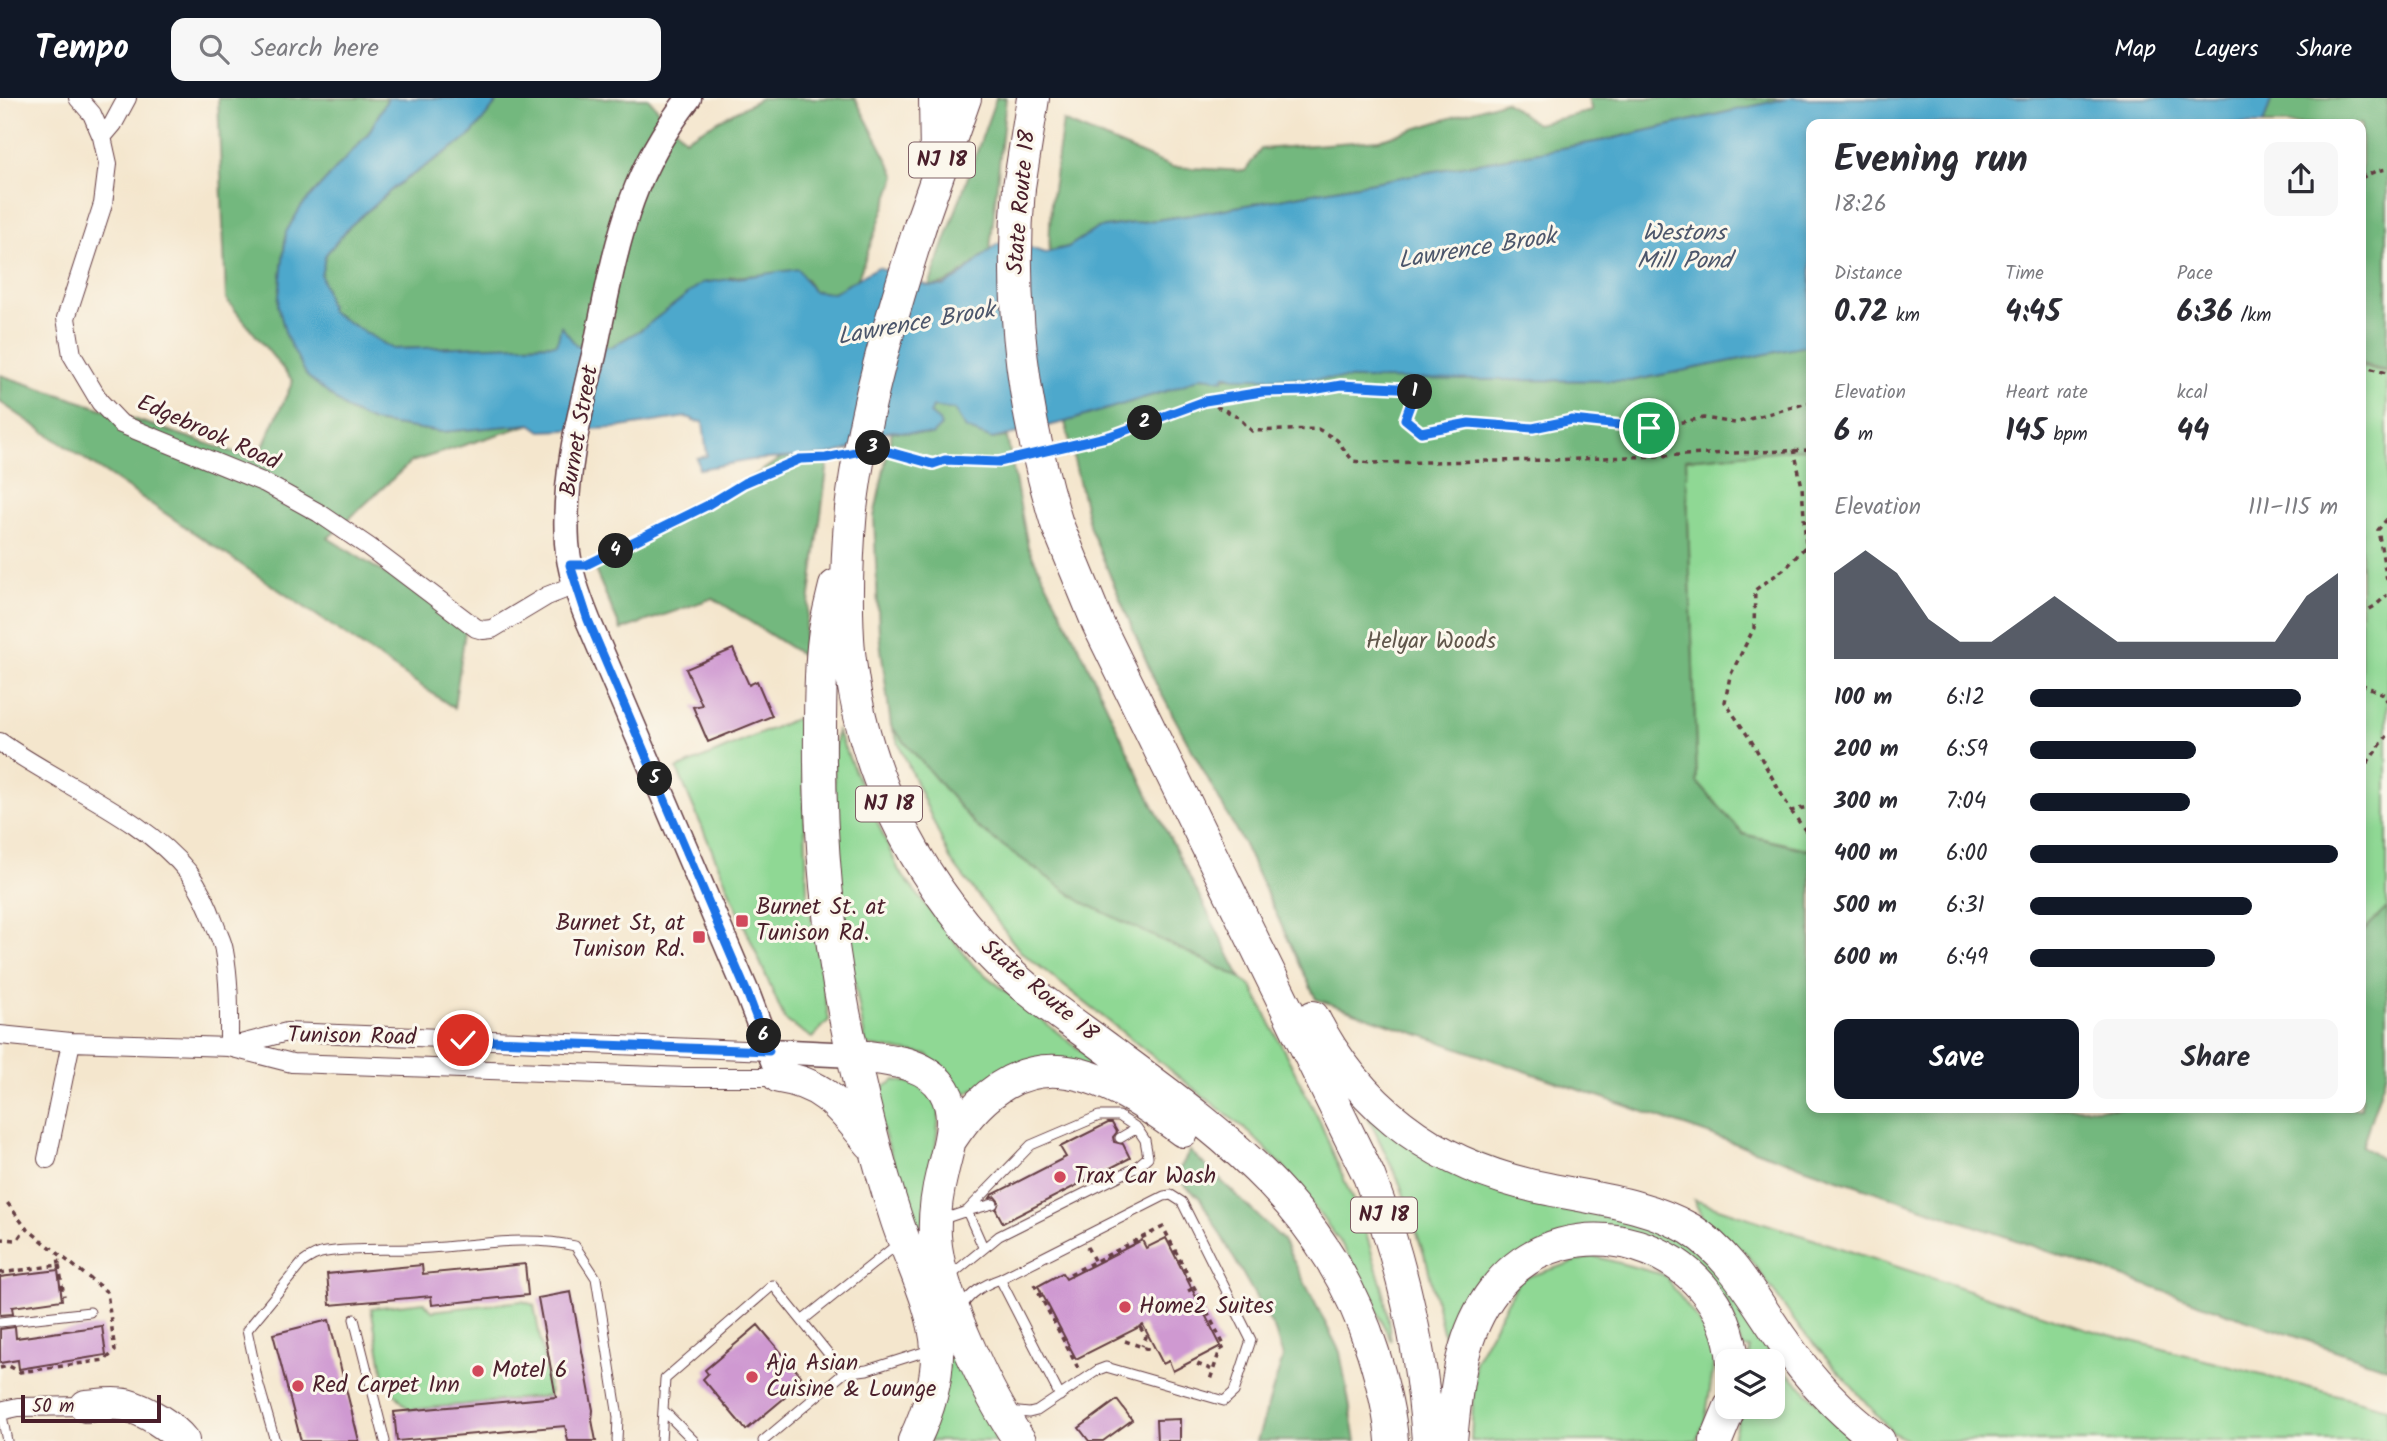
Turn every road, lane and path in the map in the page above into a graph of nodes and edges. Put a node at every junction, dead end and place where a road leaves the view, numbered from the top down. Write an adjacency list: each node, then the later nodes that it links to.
1 (78, 98): 7 (street, Edgebrook Road)
2 (127, 98): 7 (street)
3 (689, 98): 23 (street, Burnet Street)
4 (935, 98): 10 (highway)
5 (965, 98): 10 (highway, State Route 18 / NJ 18)
6 (1033, 98): 35 (highway, State Route 18 / NJ 18, bridge)
7 (102, 137): 23 (street, Edgebrook Road)
8 (2387, 169): 9 (path)
9 (2366, 176)
10 (936, 179): 21 (highway, State Route 18 / NJ 18, bridge)
11 (2366, 367): 12 (path)
12 (2387, 373)
13 (1205, 401): 14 (path); 16 (path); 17 (path)
14 (1806, 403)
15 (875, 448): 20 (path)
16 (1794, 449): 18 (path); 33 (path)
17 (1048, 450)
18 (1806, 450)
19 (838, 456): 23 (path)
20 (1023, 456)
21 (851, 509): 40 (highway); 50 (highway, State Route 18 / NJ 18)
22 (2387, 519): 24 (path)
23 (573, 575): 41 (street, Burnet Street)
24 (2387, 580)
25 (2387, 595): 26 (path)
26 (2366, 611)
27 (2366, 686): 28 (path)
28 (2387, 701)
29 (2387, 736): 31 (path)
30 (0, 742): 39 (street)
31 (2366, 764)
32 (1806, 807): 33 (path)
33 (1791, 811): 34 (path)
34 (1806, 831)
35 (1252, 939): 99 (highway, State Route 18 / NJ 18); 102 (highway)
36 (0, 1035): 37 (street, Tunison Road)
37 (71, 1042): 39 (street, Tunison Road); 47 (street)
38 (550, 1043): 39 (street, Tunison Road); 41 (street, Tunison Road); 42 (street)
39 (229, 1047): 42 (street, Tunison Road)
40 (853, 1055): 41 (street, Tunison Road); 45 (highway); 46 (highway)
41 (774, 1064): 42 (street, Tunison Road); 46 (highway)
42 (549, 1073)
43 (1137, 1128): 44 (lane); 49 (lane); 55 (lane)
44 (1119, 1138)
45 (951, 1139): 50 (highway); 51 (highway)
46 (875, 1149): 54 (highway)
47 (47, 1158)
48 (993, 1204): 49 (lane)
49 (967, 1211): 51 (lane); 55 (lane)
50 (1302, 1217): 98 (highway, State Route 18 / NJ 18)
51 (935, 1221): 61 (highway)
52 (26, 1228): 53 (path)
53 (0, 1239)
54 (903, 1240): 69 (lane); 74 (highway)
55 (983, 1247): 61 (lane)
56 (58, 1253): 57 (path)
57 (59, 1265): 58 (path); 65 (path)
58 (0, 1273)
59 (1070, 1274): 63 (path)
60 (1000, 1279): 67 (lane); 82 (lane); 82 (lane)
61 (943, 1282): 67 (highway)
62 (1034, 1284): 78 (path)
63 (1194, 1287): 64 (path); 79 (path)
64 (1188, 1290)
65 (64, 1296)
66 (90, 1312): 70 (lane)
67 (956, 1314): 87 (highway)
68 (354, 1319): 92 (lane)
69 (803, 1320): 80 (lane); 84 (lane)
70 (0, 1322)
71 (1140, 1326): 73 (path)
72 (1125, 1341): 73 (path)
73 (1142, 1346): 76 (path)
74 (937, 1348): 80 (lane); 97 (highway)
75 (1731, 1349): 100 (highway)
76 (1151, 1350)
77 (1196, 1364): 79 (path)
78 (1078, 1368)
79 (1213, 1370): 81 (path)
80 (844, 1373): 96 (lane)
81 (1210, 1380)
82 (1060, 1396): 87 (lane)
83 (86, 1406): 85 (street); 89 (highway); 90 (highway)
84 (663, 1410): 94 (lane); 95 (lane)
85 (0, 1411): 88 (lane)
86 (1725, 1419): 101 (highway)
87 (1011, 1430)
88 (8, 1441)
89 (151, 1441)
90 (183, 1441)
91 (275, 1441): 93 (lane)
92 (385, 1441)
93 (617, 1441)
94 (661, 1441)
95 (694, 1441)
96 (763, 1441)
97 (914, 1441)
98 (1392, 1441)
99 (1428, 1441)
100 (1451, 1441)
101 (1716, 1441)
102 (1879, 1441)

